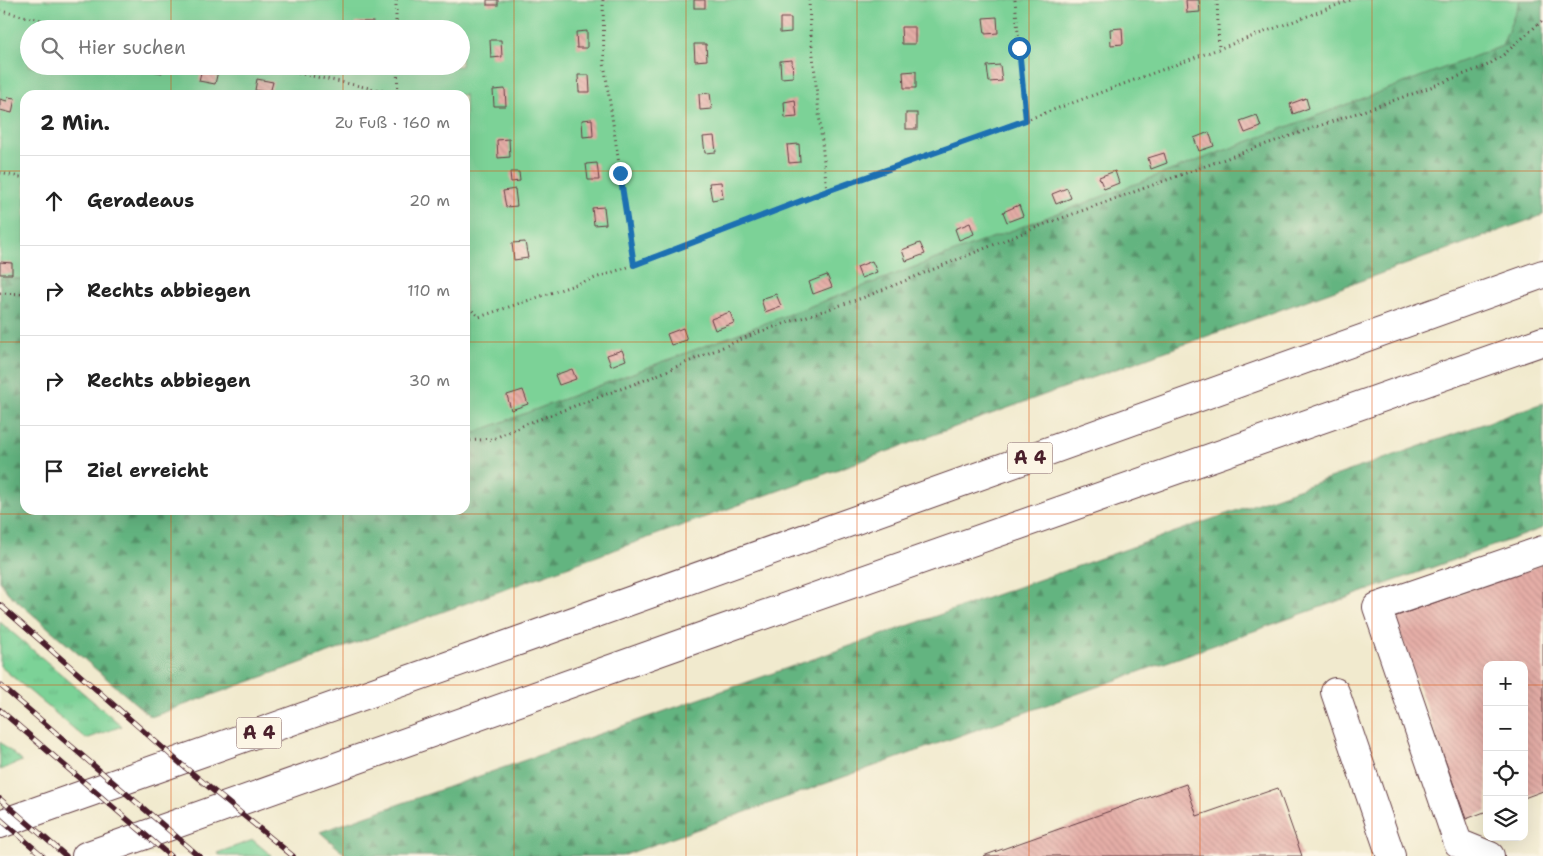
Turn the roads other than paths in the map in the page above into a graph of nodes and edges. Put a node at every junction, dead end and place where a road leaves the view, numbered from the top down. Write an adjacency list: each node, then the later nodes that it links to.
1 (1543, 274): 5 (main road, A 4)
2 (1543, 341): 6 (main road)
3 (1543, 550): 8 (main road)
4 (1335, 692): 7 (main road)
5 (0, 824)
6 (86, 856)
7 (1391, 856)
8 (1490, 856)

